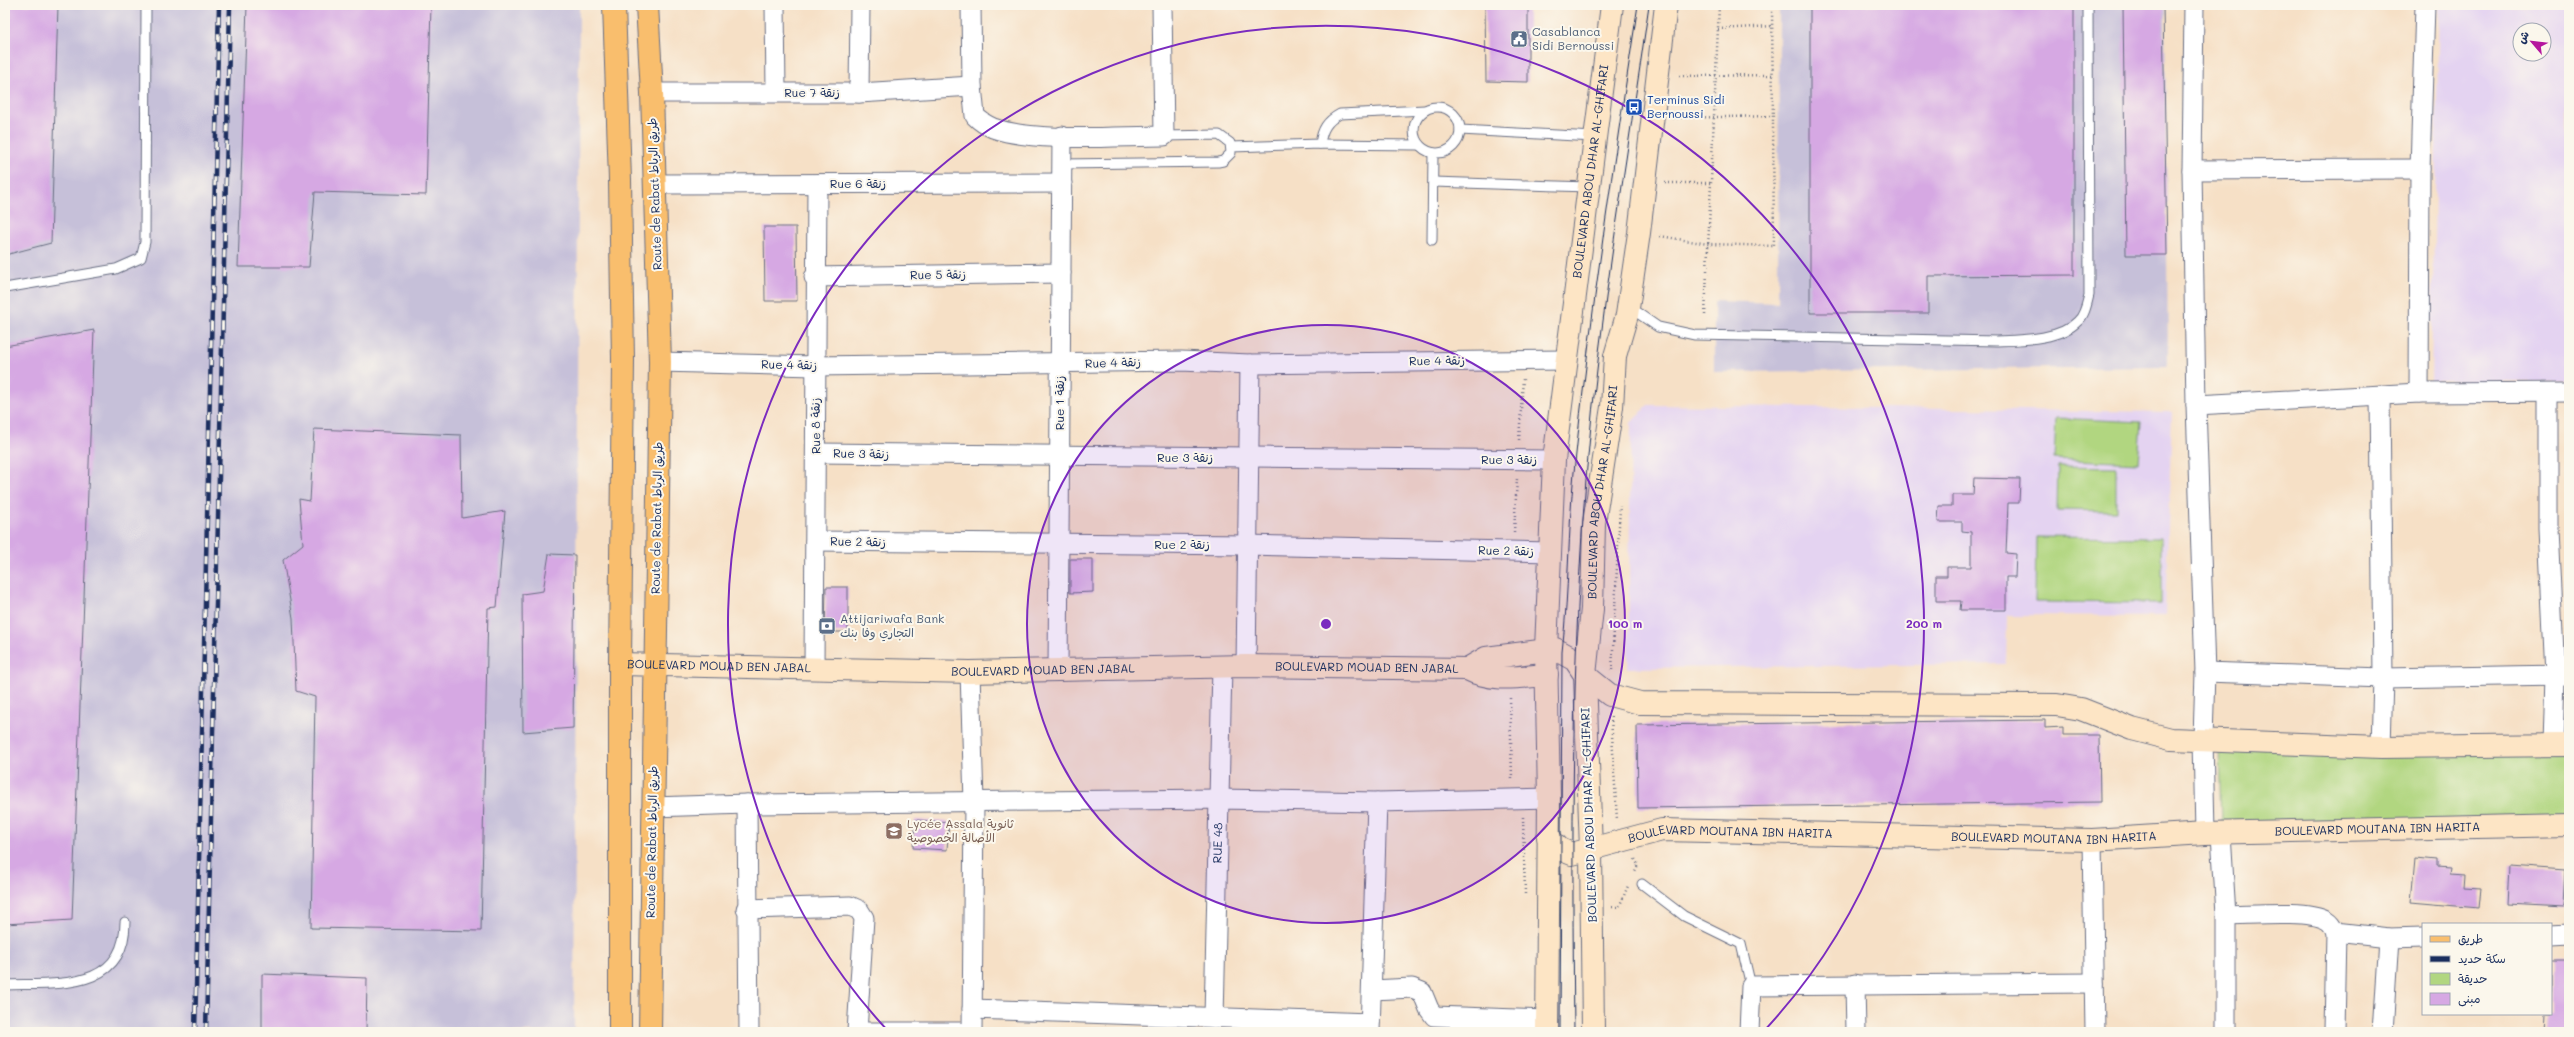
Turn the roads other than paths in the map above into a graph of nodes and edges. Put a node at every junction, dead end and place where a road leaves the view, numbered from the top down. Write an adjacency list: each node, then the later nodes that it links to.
1 (146, 5): 37 (lane)
2 (614, 5): 58 (main road)
3 (647, 5): 15 (main road, Route de Rabat طريق الرباط)
4 (775, 5): 14 (street)
5 (860, 5): 16 (street)
6 (971, 5): 13 (street)
7 (1162, 5): 20 (street)
8 (1612, 5): 21 (street, BOULEVARD ABOU DHAR AL-GHIFARI)
9 (1666, 5): 38 (street, BOULEVARD ABOU DHAR AL-GHIFARI)
10 (2088, 5): 38 (lane)
11 (2194, 5): 28 (street)
12 (2425, 5): 27 (street)
13 (972, 86): 16 (street, Rue 7 زنقة); 19 (street)
14 (776, 92): 15 (street, Rue 7 زنقة); 16 (street, Rue 7 زنقة)
15 (652, 93): 31 (main road, Route de Rabat طريق الرباط)
16 (859, 93)
17 (1425, 110): 18 (lane); 22 (lane); 23 (lane)
18 (1460, 130): 21 (lane); 25 (lane)
19 (1062, 136): 20 (street); 26 (street, Rue 1 زنقة)
20 (1164, 136): 24 (lane)
21 (1594, 137): 33 (street, BOULEVARD ABOU DHAR AL-GHIFARI)
22 (1320, 144): 23 (lane); 24 (lane)
23 (1419, 145): 25 (lane)
24 (1231, 148): 26 (lane)
25 (1433, 153): 29 (lane)
26 (1062, 164): 30 (street, Rue 1 زنقة)
27 (2420, 169): 28 (street); 46 (street)
28 (2192, 170): 48 (street)
29 (1434, 182): 33 (lane); 34 (lane)
30 (1062, 183): 32 (street, Rue 6 زنقة); 35 (street, Rue 1 زنقة)
31 (655, 184): 32 (street, Rue 6 زنقة); 40 (main road, Route de Rabat طريق الرباط)
32 (817, 184): 36 (street, Rue 8 زنقة)
33 (1588, 187): 39 (street, BOULEVARD ABOU DHAR AL-GHIFARI)
34 (1432, 240)
35 (1061, 273): 36 (street, Rue 5 زنقة); 41 (street, Rue 1 زنقة)
36 (814, 277): 43 (street, Rue 8 زنقة)
37 (5, 288)
38 (1628, 306): 68 (street, BOULEVARD ABOU DHAR AL-GHIFARI)
39 (1566, 360): 42 (street, Rue 4 زنقة); 52 (street, BOULEVARD ABOU DHAR AL-GHIFARI)
40 (660, 362): 43 (street, Rue 4 زنقة); 59 (main road, Route de Rabat طريق الرباط)
41 (1060, 364): 42 (street, Rue 4 زنقة); 43 (street, Rue 4 زنقة); 50 (street, Rue 1 زنقة)
42 (1250, 364): 51 (street)
43 (814, 366): 49 (street, Rue 8 زنقة)
44 (2569, 392): 45 (street)
45 (2548, 393): 46 (street); 69 (street)
46 (2419, 394): 47 (street)
47 (2380, 395): 48 (street); 70 (street)
48 (2196, 405): 66 (street)
49 (816, 453): 50 (street, Rue 3 زنقة); 53 (street, Rue 8 زنقة)
50 (1060, 455): 51 (street, Rue 3 زنقة); 54 (street, Rue 1 زنقة)
51 (1249, 458): 52 (street, Rue 3 زنقة); 55 (street)
52 (1554, 460): 56 (street, BOULEVARD ABOU DHAR AL-GHIFARI)
53 (815, 541): 54 (street, Rue 2 زنقة); 62 (street, Rue 8 زنقة)
54 (1059, 545): 55 (street, Rue 2 زنقة); 64 (street, Rue 1 زنقة)
55 (1246, 545): 56 (street, Rue 2 زنقة); 60 (street)
56 (1549, 552): 57 (street, BOULEVARD ABOU DHAR AL-GHIFARI)
57 (1546, 649): 63 (street, BOULEVARD MOUAD BEN JABAL); 67 (street, BOULEVARD ABOU DHAR AL-GHIFARI); 68 (street)
58 (620, 664): 59 (street, BOULEVARD MOUAD BEN JABAL); 104 (main road)
59 (654, 666): 62 (street, BOULEVARD MOUAD BEN JABAL); 79 (main road, Route de Rabat طريق الرباط)
60 (1246, 666): 61 (street, BOULEVARD MOUAD BEN JABAL); 63 (street, BOULEVARD MOUAD BEN JABAL)
61 (1222, 667): 64 (street, BOULEVARD MOUAD BEN JABAL); 75 (street, RUE 48)
62 (814, 668): 65 (street, BOULEVARD MOUAD BEN JABAL)
63 (1467, 669): 67 (street, BOULEVARD MOUAD BEN JABAL)
64 (1058, 670): 65 (street, BOULEVARD MOUAD BEN JABAL)
65 (970, 672): 76 (street)
66 (2205, 672): 70 (street); 71 (street)
67 (1547, 675): 74 (street, BOULEVARD ABOU DHAR AL-GHIFARI)
68 (1585, 675): 71 (street); 84 (street, BOULEVARD ABOU DHAR AL-GHIFARI)
69 (2562, 675): 70 (street); 72 (street)
70 (2383, 678): 73 (street)
71 (2203, 739): 73 (street); 81 (street)
72 (2561, 745): 73 (street)
73 (2381, 747)
74 (1549, 798): 77 (street); 82 (street, BOULEVARD ABOU DHAR AL-GHIFARI)
75 (1218, 799): 76 (street); 77 (street); 100 (street, RUE 48)
76 (974, 802): 78 (street); 99 (street)
77 (1377, 802): 98 (street)
78 (747, 804): 79 (street); 86 (street)
79 (652, 807): 105 (main road, Route de Rabat طريق الرباط)
80 (2569, 825): 81 (street, BOULEVARD MOUTANA IBN HARITA)
81 (2213, 834): 83 (street, BOULEVARD MOUTANA IBN HARITA); 87 (street)
82 (1548, 837): 84 (street, BOULEVARD MOUTANA IBN HARITA); 102 (street, BOULEVARD ABOU DHAR AL-GHIFARI)
83 (2092, 840): 84 (street, BOULEVARD MOUTANA IBN HARITA); 94 (street)
84 (1591, 850): 110 (street, BOULEVARD ABOU DHAR AL-GHIFARI)
85 (1642, 884): 97 (lane)
86 (746, 909): 106 (street); 107 (street)
87 (2226, 915): 89 (street); 114 (street)
88 (125, 922): 96 (lane)
89 (2336, 932): 93 (street); 115 (street)
90 (2552, 936): 91 (street)
91 (2569, 936)
92 (2422, 937): 93 (street)
93 (2389, 938): 116 (street)
94 (2094, 983): 95 (street); 113 (street)
95 (1855, 984): 97 (street); 112 (street)
96 (5, 985)
97 (1751, 986): 111 (street)
98 (1372, 990): 102 (street); 103 (street)
99 (972, 1009): 101 (street); 109 (street)
100 (1214, 1018): 101 (street); 103 (street)
101 (1116, 1024)
102 (1547, 1026)
103 (1370, 1027)
104 (620, 1032)
105 (650, 1032)
106 (749, 1032)
107 (857, 1032): 108 (street)
108 (960, 1032)
109 (972, 1032)
110 (1593, 1032)
111 (1749, 1032)
112 (1856, 1032)
113 (2095, 1032)
114 (2226, 1032)
115 (2334, 1032)
116 (2383, 1032)

